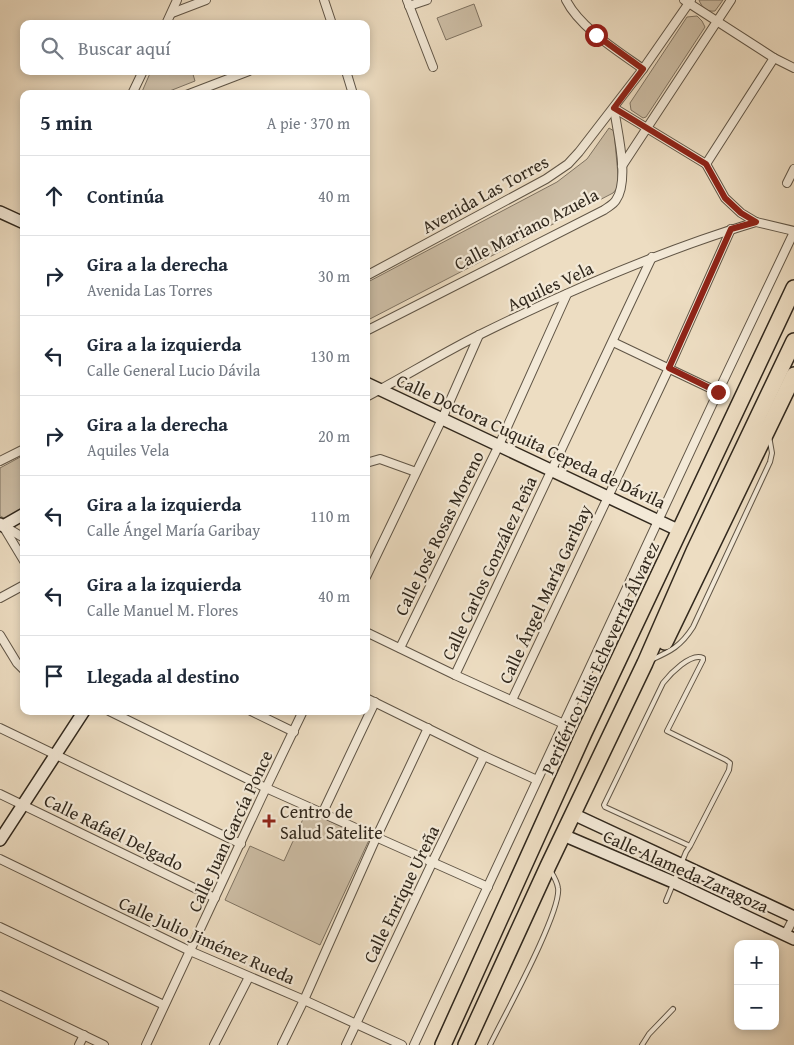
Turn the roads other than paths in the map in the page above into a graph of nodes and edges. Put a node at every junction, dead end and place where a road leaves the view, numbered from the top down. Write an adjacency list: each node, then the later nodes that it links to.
1 (177, 0): 9 (street)
2 (206, 0): 9 (street)
3 (324, 0): 11 (street)
4 (427, 0): 8 (street)
5 (566, 0): 16 (street)
6 (731, 0): 12 (street)
7 (688, 1): 12 (street); 16 (street, Avenida Las Torres)
8 (408, 3): 14 (street)
9 (172, 13): 10 (street)
10 (168, 20)
11 (331, 20)
12 (717, 21): 13 (street); 24 (street)
13 (774, 58): 15 (street); 25 (street)
14 (432, 67)
15 (794, 68)
16 (643, 69): 23 (street, Avenida Las Torres)
17 (141, 75): 20 (street)
18 (239, 75): 21 (street)
19 (347, 75): 22 (street)
20 (134, 90)
21 (199, 90)
22 (351, 90)
23 (614, 108): 24 (street); 26 (street, Calle Mariano Azuela); 35 (street, Avenida Las Torres)
24 (647, 128): 25 (street); 26 (street)
25 (706, 164): 31 (street)
26 (622, 166): 39 (street, Calle Mariano Azuela)
27 (794, 169): 28 (street)
28 (787, 183)
29 (0, 212): 30 (street)
30 (20, 221)
31 (756, 222): 32 (street, Aquiles Vela); 33 (street)
32 (731, 229): 34 (street, Aquiles Vela); 43 (street, Calle Ángel María Garibay)
33 (794, 232): 47 (street)
34 (652, 257): 37 (street, Aquiles Vela); 42 (street, Calle Carlos González Peña)
35 (370, 274)
36 (794, 288): 38 (highway, Periférico Luis Echeverría Álvarez)
37 (567, 294): 40 (street, Aquiles Vela); 50 (street, Calle José Rosas Moreno)
38 (791, 307): 60 (highway, Periférico Luis Echeverría Álvarez)
39 (370, 329)
40 (478, 336): 46 (street, Aquiles Vela); 49 (street)
41 (794, 341): 69 (highway)
42 (613, 342): 43 (street); 54 (street, Calle Carlos González Peña)
43 (669, 368): 47 (street); 56 (street, Calle Ángel María Garibay)
44 (794, 375): 69 (highway)
45 (370, 385): 46 (street, Calle Doctora Cuquita Cepeda de Dávila)
46 (381, 390): 48 (street, Aquiles Vela); 49 (street, Calle Doctora Cuquita Cepeda de Dávila)
47 (718, 392): 58 (street)
48 (370, 395)
49 (442, 418): 50 (street, Calle Doctora Cuquita Cepeda de Dávila); 55 (street)
50 (499, 446): 54 (street, Calle Doctora Cuquita Cepeda de Dávila); 68 (street, Calle José Rosas Moreno)
51 (20, 451): 52 (street)
52 (0, 461)
53 (370, 462): 55 (street)
54 (551, 471): 56 (street, Calle Doctora Cuquita Cepeda de Dávila); 71 (street, Calle Carlos González Peña)
55 (416, 472): 63 (street)
56 (608, 497): 58 (street, Calle Doctora Cuquita Cepeda de Dávila); 73 (street, Calle Ángel María Garibay)
57 (20, 516): 59 (street)
58 (658, 521): 60 (street, Calle Doctora Cuquita Cepeda de Dávila); 81 (street)
59 (1, 526): 61 (street); 62 (street)
60 (680, 531): 115 (highway, Periférico Luis Echeverría Álvarez)
61 (20, 536)
62 (20, 555)
63 (370, 566)
64 (20, 587): 65 (street)
65 (0, 598)
66 (370, 634): 68 (street)
67 (0, 635): 70 (street)
68 (400, 648): 71 (street)
69 (645, 663): 92 (highway)
70 (20, 666)
71 (455, 675): 73 (street)
72 (370, 700): 74 (street)
73 (512, 700): 81 (street)
74 (376, 702): 75 (street); 83 (street)
75 (370, 714)
76 (81, 715): 85 (street)
77 (118, 715): 88 (street)
78 (259, 715): 84 (street)
79 (302, 715): 84 (street, Calle Juan García Ponce)
80 (370, 715): 91 (street)
81 (564, 724): 87 (street)
82 (0, 728): 85 (street)
83 (428, 728): 86 (street); 94 (street)
84 (294, 732): 88 (street, Calle Juan García Ponce)
85 (56, 753): 90 (street); 96 (street)
86 (484, 756): 87 (street); 99 (street, Calle Enrique Ureña)
87 (537, 780): 103 (street)
88 (266, 788): 91 (street); 96 (street, Calle Juan García Ponce)
89 (0, 794): 90 (street, Calle Rafaél Delgado)
90 (23, 804): 95 (street); 104 (street, Calle Rafaél Delgado)
91 (322, 814): 94 (street)
92 (573, 814): 93 (highway); 100 (street, Calle Alameda Zaragoza)
93 (563, 835): 101 (highway); 102 (street, Calle Alameda Zaragoza)
94 (376, 838): 99 (street); 112 (street)
95 (0, 840)
96 (241, 844): 104 (street, Calle Juan García Ponce)
97 (690, 846): 97 (lane); 100 (lane)
98 (0, 859): 109 (street, Calle Julio Jiménez Rueda)
99 (432, 862): 103 (street); 116 (street, Calle Enrique Ureña)
100 (681, 863): 102 (lane); 106 (street, Calle Alameda Zaragoza)
101 (548, 866): 127 (highway); 128 (lane)
102 (673, 882): 105 (lane); 108 (street, Calle Alameda Zaragoza)
103 (488, 887): 125 (street)
104 (215, 898): 109 (street, Calle Juan García Ponce)
105 (666, 901)
106 (794, 917): 108 (street)
107 (0, 927): 113 (street)
108 (789, 937)
109 (190, 951): 110 (street, Calle Julio Jiménez Rueda); 113 (street, Calle Juan García Ponce)
110 (249, 977): 112 (street, Calle Julio Jiménez Rueda); 121 (street)
111 (0, 995): 117 (street)
112 (304, 1000): 116 (street, Calle Julio Jiménez Rueda); 122 (street)
113 (164, 1005): 120 (street, Calle Juan García Ponce)
114 (673, 1009): 129 (lane)
115 (458, 1013): 126 (highway, Periférico Luis Echeverría Álvarez); 127 (highway)
116 (356, 1023): 123 (street, Calle Enrique Ureña); 124 (street, Calle Julio Jiménez Rueda)
117 (84, 1035): 118 (street); 119 (street)
118 (79, 1045)
119 (104, 1045)
120 (146, 1045)
121 (214, 1045)
122 (282, 1045)
123 (346, 1045)
124 (402, 1045)
125 (414, 1045)
126 (443, 1045)
127 (468, 1045)
128 (490, 1045)
129 (642, 1045)

